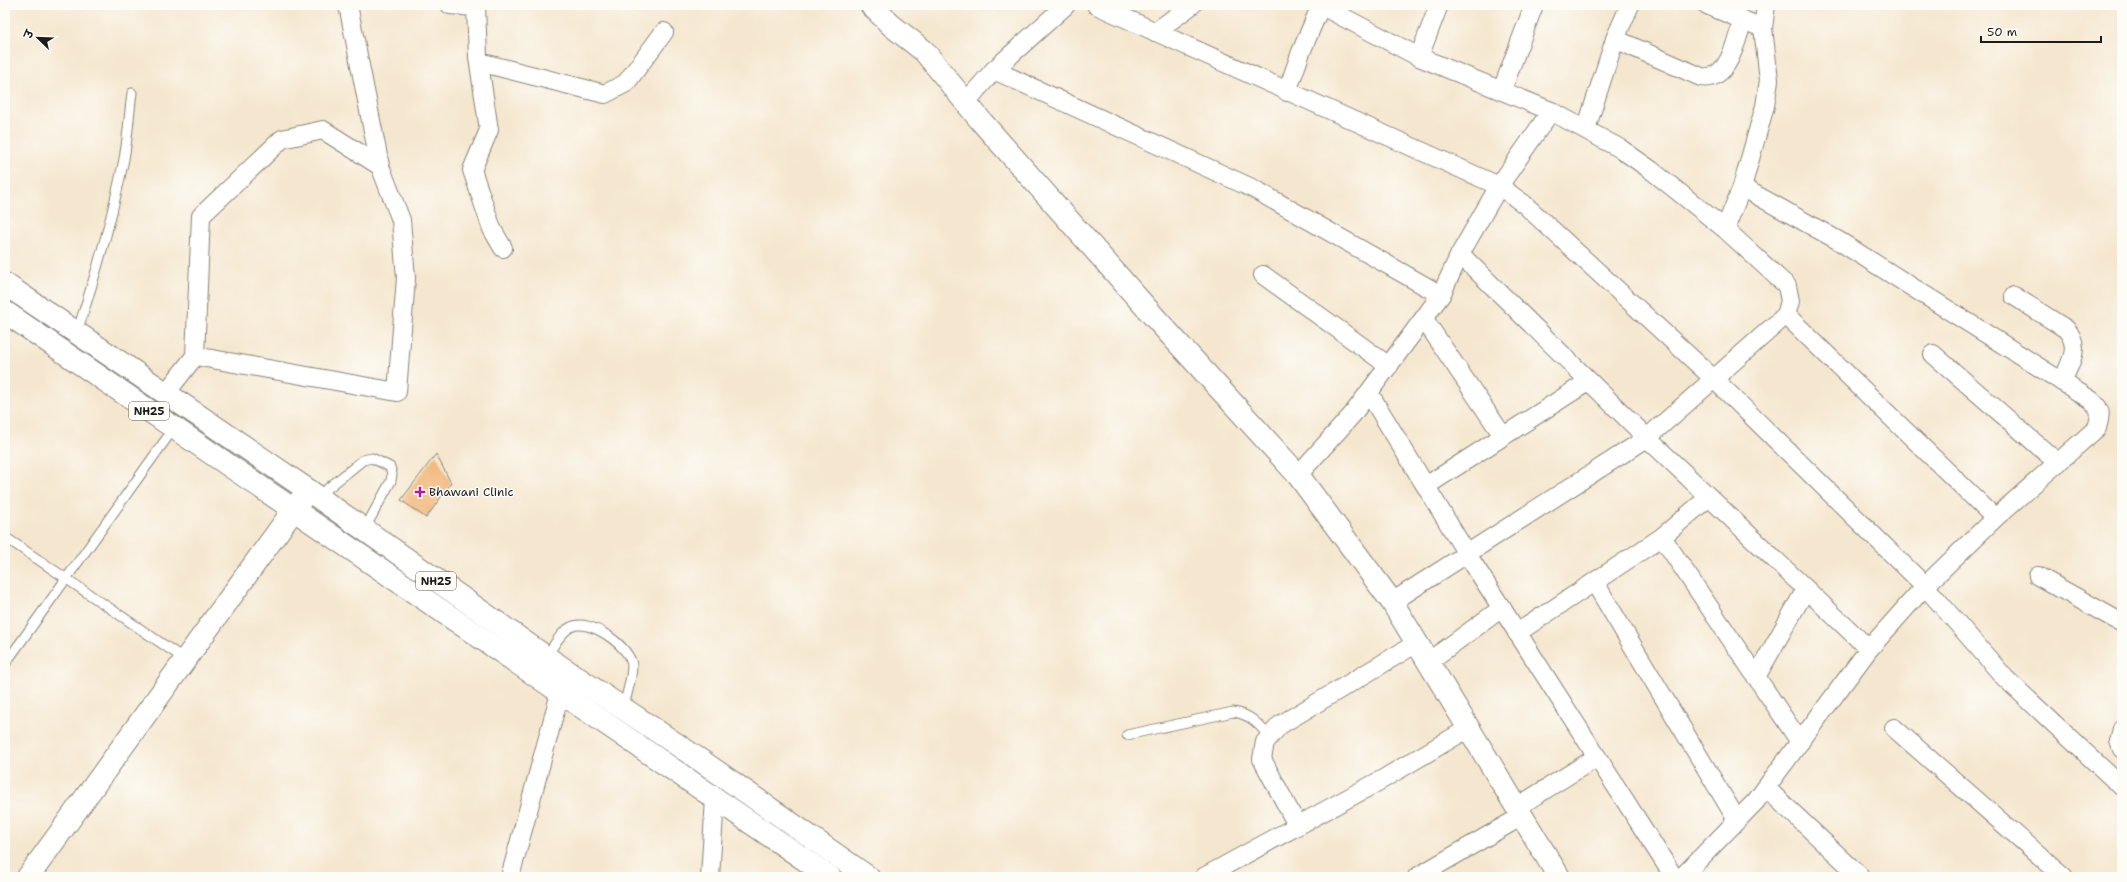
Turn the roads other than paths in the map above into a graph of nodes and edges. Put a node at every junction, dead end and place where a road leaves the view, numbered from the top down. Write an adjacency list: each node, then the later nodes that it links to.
1 (348, 5): 27 (street)
2 (450, 5): 19 (street)
3 (871, 5): 24 (main road)
4 (1066, 5): 20 (street)
5 (1096, 5): 16 (street)
6 (1192, 5): 16 (street)
7 (1320, 5): 18 (street); 22 (street)
8 (1439, 5): 18 (street)
9 (1534, 5): 21 (street)
10 (1630, 5): 17 (street)
11 (1707, 5): 13 (street)
12 (1766, 5): 14 (street)
13 (1743, 20): 14 (street); 17 (street)
14 (1763, 28): 29 (street)
15 (664, 32): 19 (street)
16 (1155, 32): 22 (street)
17 (1615, 39): 26 (street)
18 (1419, 57): 21 (street)
19 (479, 62): 31 (street)
20 (994, 70): 24 (street); 35 (street)
21 (1502, 90): 25 (street)
22 (1287, 92): 28 (street)
23 (132, 93): 40 (lane)
24 (966, 102): 53 (main road)
25 (1551, 110): 26 (street); 28 (street)
26 (1586, 129): 30 (street)
27 (380, 166): 42 (street); 42 (street)
28 (1499, 186): 32 (street); 44 (street)
29 (1742, 187): 30 (street); 46 (street)
30 (1725, 228): 38 (street)
31 (503, 248)
32 (1460, 254): 35 (street); 45 (street)
33 (1263, 275): 43 (street)
34 (5, 284): 40 (main road, NH25)
35 (1441, 295): 39 (street)
36 (2014, 296): 46 (street)
37 (5, 312): 49 (main road, NH25)
38 (1786, 315): 44 (street); 58 (street)
39 (1424, 319): 43 (street); 50 (street)
40 (77, 332): 47 (main road, NH25)
41 (1932, 354): 52 (street)
42 (195, 356): 47 (street)
43 (1388, 366): 48 (street)
44 (1714, 379): 51 (street); 66 (street)
45 (1588, 381): 50 (street); 51 (street)
46 (2062, 382): 52 (street)
47 (166, 393): 55 (main road, NH25)
48 (1368, 393): 53 (street); 54 (street)
49 (174, 428): 57 (main road, NH25); 64 (lane)
50 (1504, 436): 54 (street)
51 (1647, 438): 56 (street); 62 (street)
52 (2058, 463): 58 (street)
53 (1298, 475): 68 (main road)
54 (1426, 486): 62 (street)
55 (313, 493): 57 (main road); 59 (main road, NH25); 59 (lane)
56 (1709, 498): 61 (street); 67 (street)
57 (298, 513): 75 (main road); 79 (main road, NH25)
58 (1995, 518): 66 (street)
59 (364, 530): 74 (main road, NH25)
60 (5, 537): 64 (lane)
61 (1662, 537): 65 (street); 78 (street)
62 (1467, 554): 68 (street); 69 (street)
63 (2038, 576): 70 (street)
64 (66, 579): 75 (lane); 77 (lane)
65 (1595, 583): 71 (street); 93 (street)
66 (1925, 586): 73 (street); 89 (street)
67 (1806, 589): 73 (street); 78 (street)
68 (1392, 602): 72 (main road)
69 (1502, 608): 71 (street); 76 (street)
70 (2122, 623)
71 (1517, 633): 88 (street)
72 (1417, 643): 76 (main road); 85 (street)
73 (1869, 649): 86 (street)
74 (546, 657): 80 (main road, NH25); 80 (lane)
75 (186, 660): 96 (main road)
76 (1428, 662): 81 (main road)
77 (5, 664)
78 (1756, 677): 86 (street)
79 (560, 693): 91 (main road, NH25); 97 (street)
80 (623, 710): 100 (main road, NH25)
81 (1469, 728): 92 (main road); 94 (street)
82 (1894, 728): 106 (street)
83 (2122, 729): 87 (street)
84 (1127, 735): 85 (lane)
85 (1269, 736): 94 (street)
86 (1800, 742): 90 (street)
87 (2122, 749)
88 (1597, 757): 92 (street); 103 (street)
89 (2122, 787)
90 (1766, 788): 93 (street); 105 (street)
91 (715, 799): 98 (street); 99 (main road, NH25)
92 (1520, 812): 95 (street); 102 (main road)
93 (1737, 820): 104 (street)
94 (1297, 826): 101 (street)
95 (1426, 875)
96 (28, 877)
97 (510, 877)
98 (710, 877)
99 (830, 877)
100 (868, 877)
101 (1204, 877)
102 (1559, 877)
103 (1674, 877)
104 (1682, 877)
105 (1861, 877)
106 (2064, 877)

